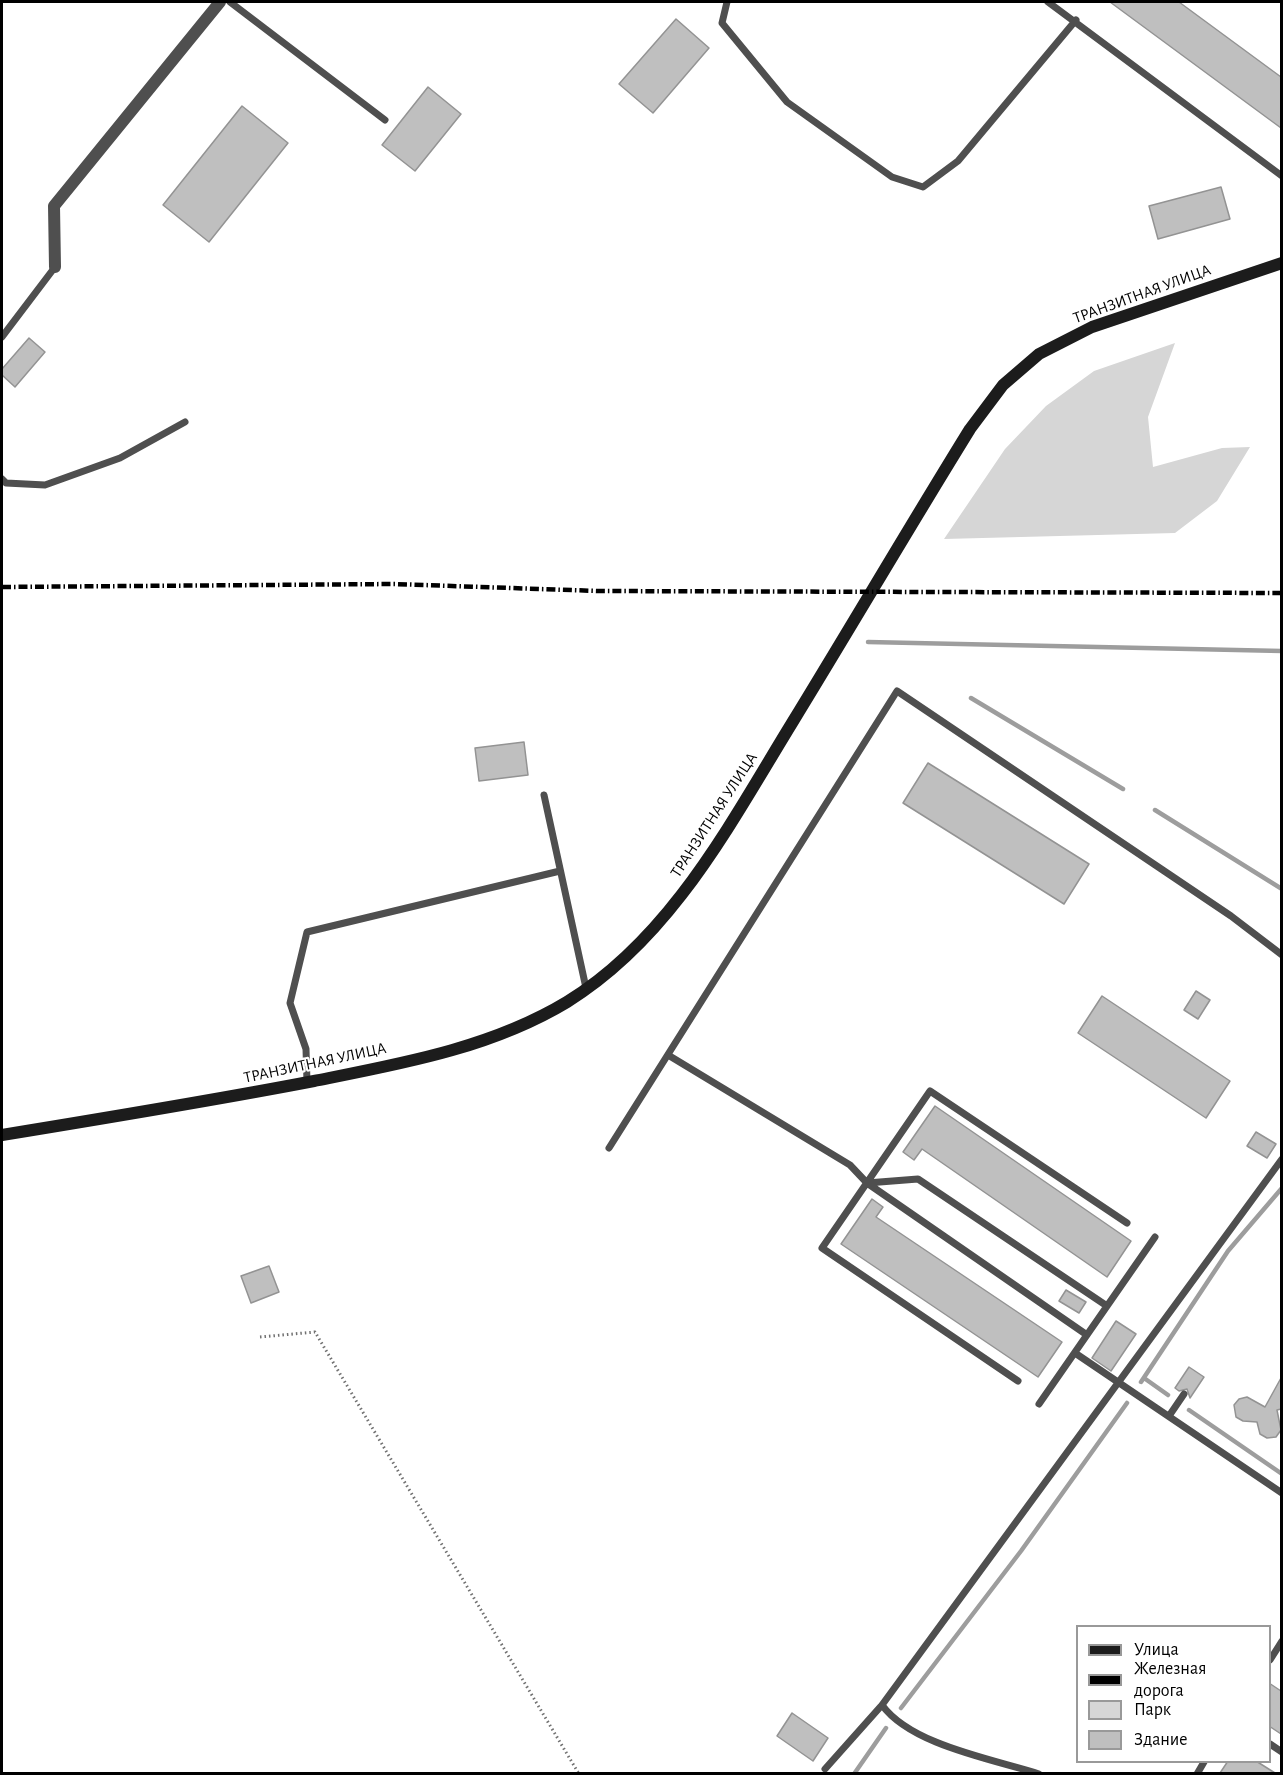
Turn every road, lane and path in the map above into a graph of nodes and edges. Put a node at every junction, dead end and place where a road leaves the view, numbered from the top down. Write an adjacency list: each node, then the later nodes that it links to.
1 (219, 2): 5 (lane); 8 (street)
2 (727, 2): 4 (lane)
3 (1048, 2): 4 (lane)
4 (1076, 20): 6 (lane)
5 (385, 120)
6 (1281, 177)
7 (1281, 263): 15 (main road, ТРАНЗИТНАЯ УЛИЦА)
8 (55, 267): 9 (lane)
9 (2, 337)
10 (185, 422): 11 (lane)
11 (2, 479)
12 (544, 795): 13 (lane)
13 (560, 871): 15 (lane); 17 (lane)
14 (1281, 955): 16 (lane)
15 (586, 988): 17 (main road, ТРАНЗИТНАЯ УЛИЦА)
16 (668, 1055): 19 (lane); 21 (lane)
17 (307, 1082): 18 (main road, ТРАНЗИТНАЯ УЛИЦА)
18 (2, 1135)
19 (609, 1148)
20 (1281, 1159): 29 (lane)
21 (867, 1183): 22 (lane); 24 (lane); 25 (lane); 28 (lane)
22 (1127, 1223)
23 (1155, 1237): 24 (lane)
24 (1107, 1306): 25 (lane)
25 (1087, 1335): 27 (lane)
26 (260, 1337): 38 (path)
27 (1075, 1353): 29 (lane); 31 (lane)
28 (1018, 1381)
29 (1119, 1382): 32 (lane); 36 (lane)
30 (1184, 1394): 32 (lane)
31 (1039, 1404)
32 (1169, 1416): 33 (lane)
33 (1281, 1493)
34 (1281, 1641): 35 (lane)
35 (1271, 1657)
36 (882, 1705): 37 (lane); 39 (lane)
37 (825, 1769)
38 (579, 1773)
39 (1039, 1773)

